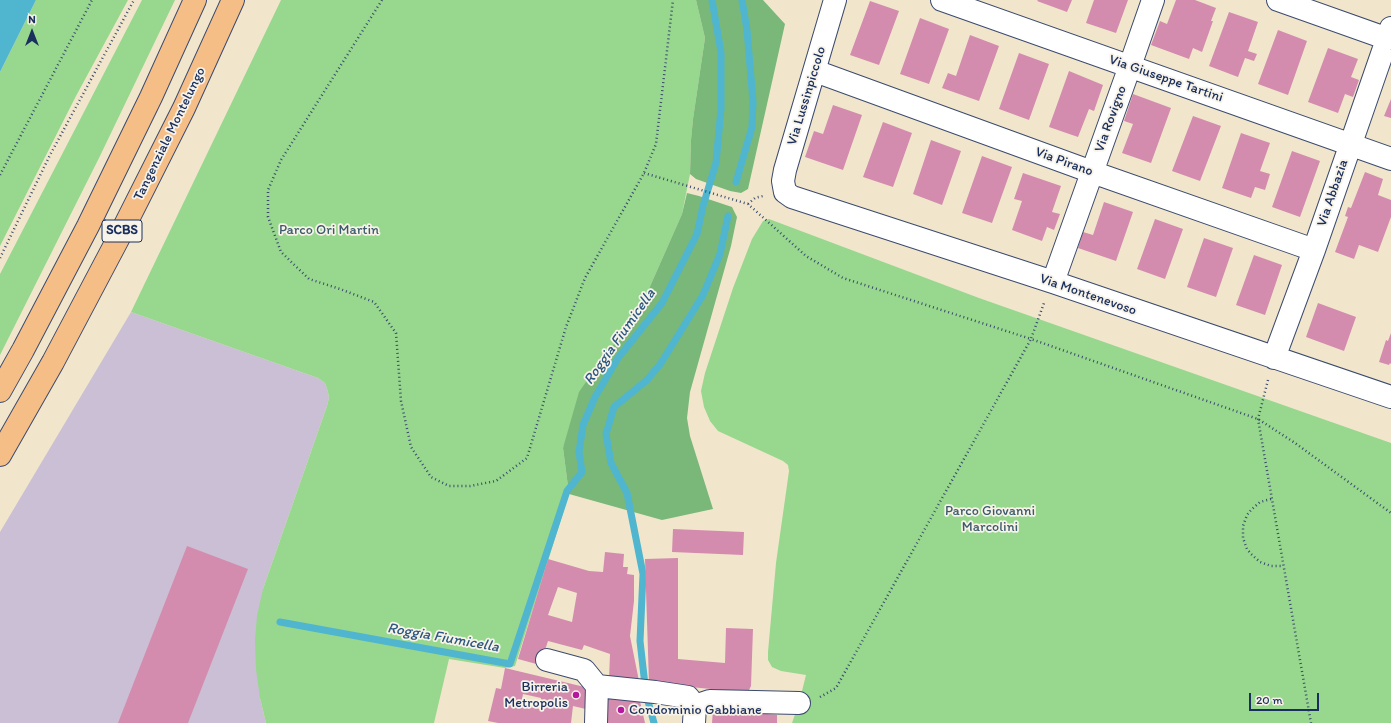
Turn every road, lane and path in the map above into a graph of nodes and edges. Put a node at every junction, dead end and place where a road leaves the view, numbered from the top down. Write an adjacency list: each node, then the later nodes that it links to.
1 (92, 0): 18 (path)
2 (134, 0): 21 (path)
3 (195, 0): 25 (highway, SCBS)
4 (233, 0): 28 (highway, Tangenziale Montelungo / SCBS)
5 (382, 0): 17 (path)
6 (673, 0): 17 (path)
7 (835, 0): 13 (street, Via Lussinpiccolo)
8 (942, 0): 12 (street, Via Giuseppe Tartini)
9 (1153, 0): 12 (street, Via Rovigno)
10 (1278, 0): 11 (street)
11 (1389, 33): 14 (street, Via Abbazia)
12 (1130, 66): 14 (street, Via Giuseppe Tartini); 16 (street, Via Rovigno)
13 (815, 71): 16 (street, Via Pirano); 19 (street, Via Lussinpiccolo)
14 (1350, 144): 15 (street, Via Giuseppe Tartini); 20 (street, Via Abbazia)
15 (1391, 159)
16 (1092, 172): 20 (street, Via Pirano); 22 (street, Via Rovigno)
17 (644, 173): 23 (path)
18 (0, 175)
19 (785, 192): 22 (street, Via Montenevoso)
20 (1314, 250): 24 (street, Via Abbazia)
21 (0, 258)
22 (1053, 282): 23 (path); 24 (street, Via Montenevoso)
23 (1031, 339): 27 (path); 34 (path)
24 (1274, 358): 26 (street, Via Montenevoso); 27 (path)
25 (0, 391)
26 (1391, 396)
27 (1258, 420): 29 (path); 30 (path)
28 (0, 456)
29 (1272, 498): 31 (path); 31 (path)
30 (1391, 514)
31 (1283, 566): 37 (path)
32 (547, 660): 33 (street)
33 (597, 686): 35 (street); 36 (street)
34 (799, 703): 35 (street)
35 (695, 714)
36 (596, 723)
37 (1310, 723)

